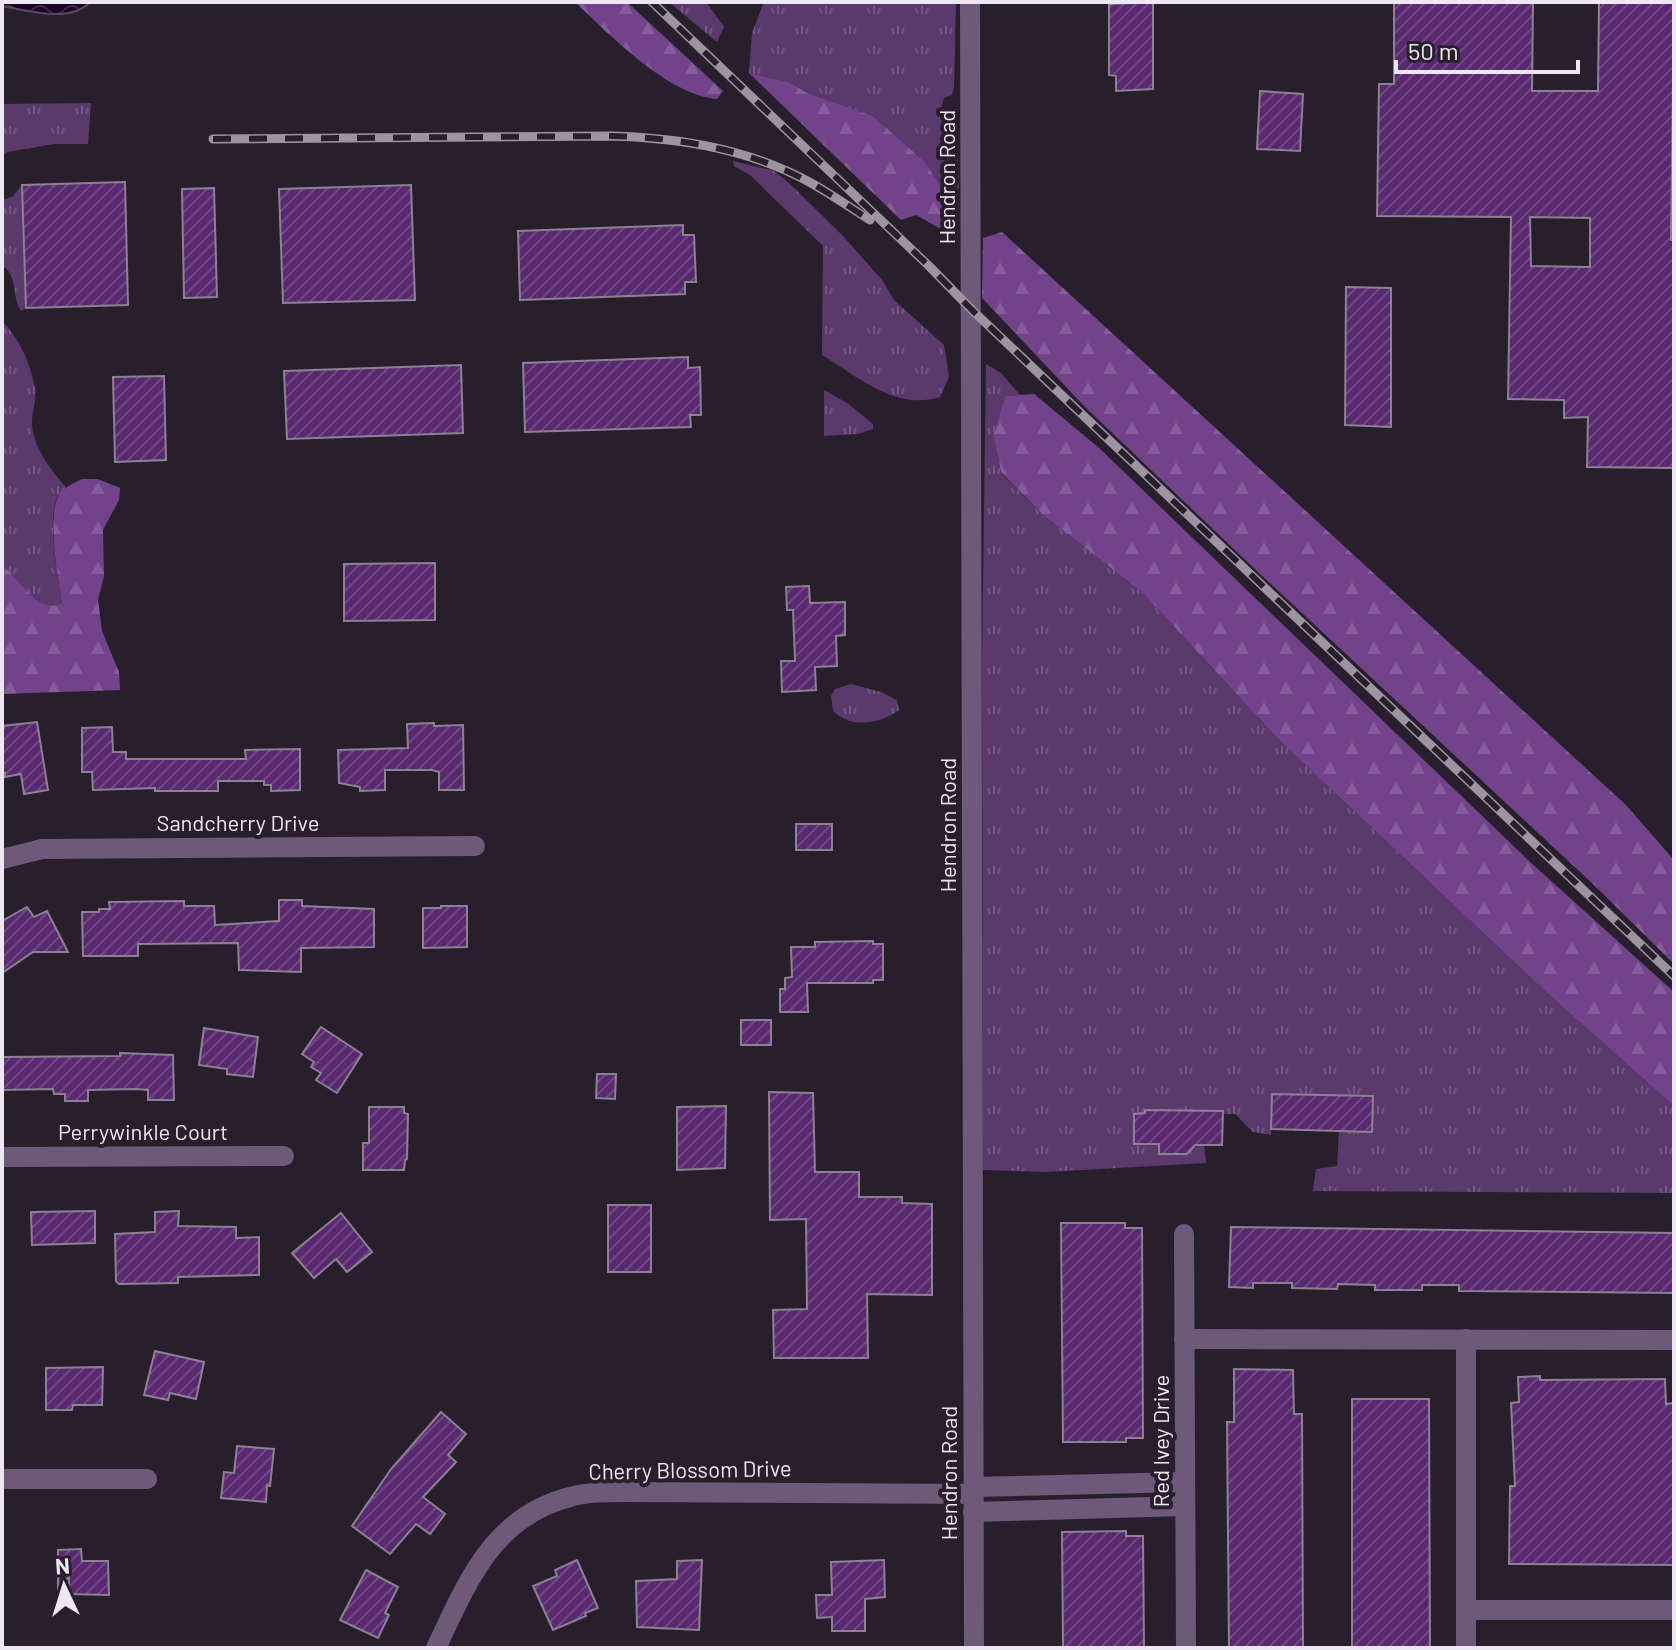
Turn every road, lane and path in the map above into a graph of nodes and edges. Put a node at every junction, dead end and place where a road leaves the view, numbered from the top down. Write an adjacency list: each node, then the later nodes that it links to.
1 (970, 2): 13 (street, Hendron Road)
2 (475, 846): 3 (street, Sandcherry Drive)
3 (2, 859)
4 (284, 1156): 5 (street, Perrywinkle Court)
5 (2, 1157)
6 (1184, 1234): 7 (street, Red Ivey Drive)
7 (1184, 1339): 8 (street); 12 (street, Red Ivey Drive)
8 (1466, 1339): 9 (street); 15 (street)
9 (1674, 1340)
10 (2, 1479): 11 (street)
11 (147, 1479)
12 (1184, 1482): 13 (street); 14 (street, Red Ivey Drive)
13 (973, 1497): 14 (street); 17 (street, Cherry Blossom Drive); 18 (street, Hendron Road)
14 (1185, 1506): 19 (street, Red Ivey Drive)
15 (1466, 1610): 16 (street); 20 (street)
16 (1674, 1610)
17 (436, 1648)
18 (974, 1648)
19 (1186, 1648)
20 (1466, 1648)

